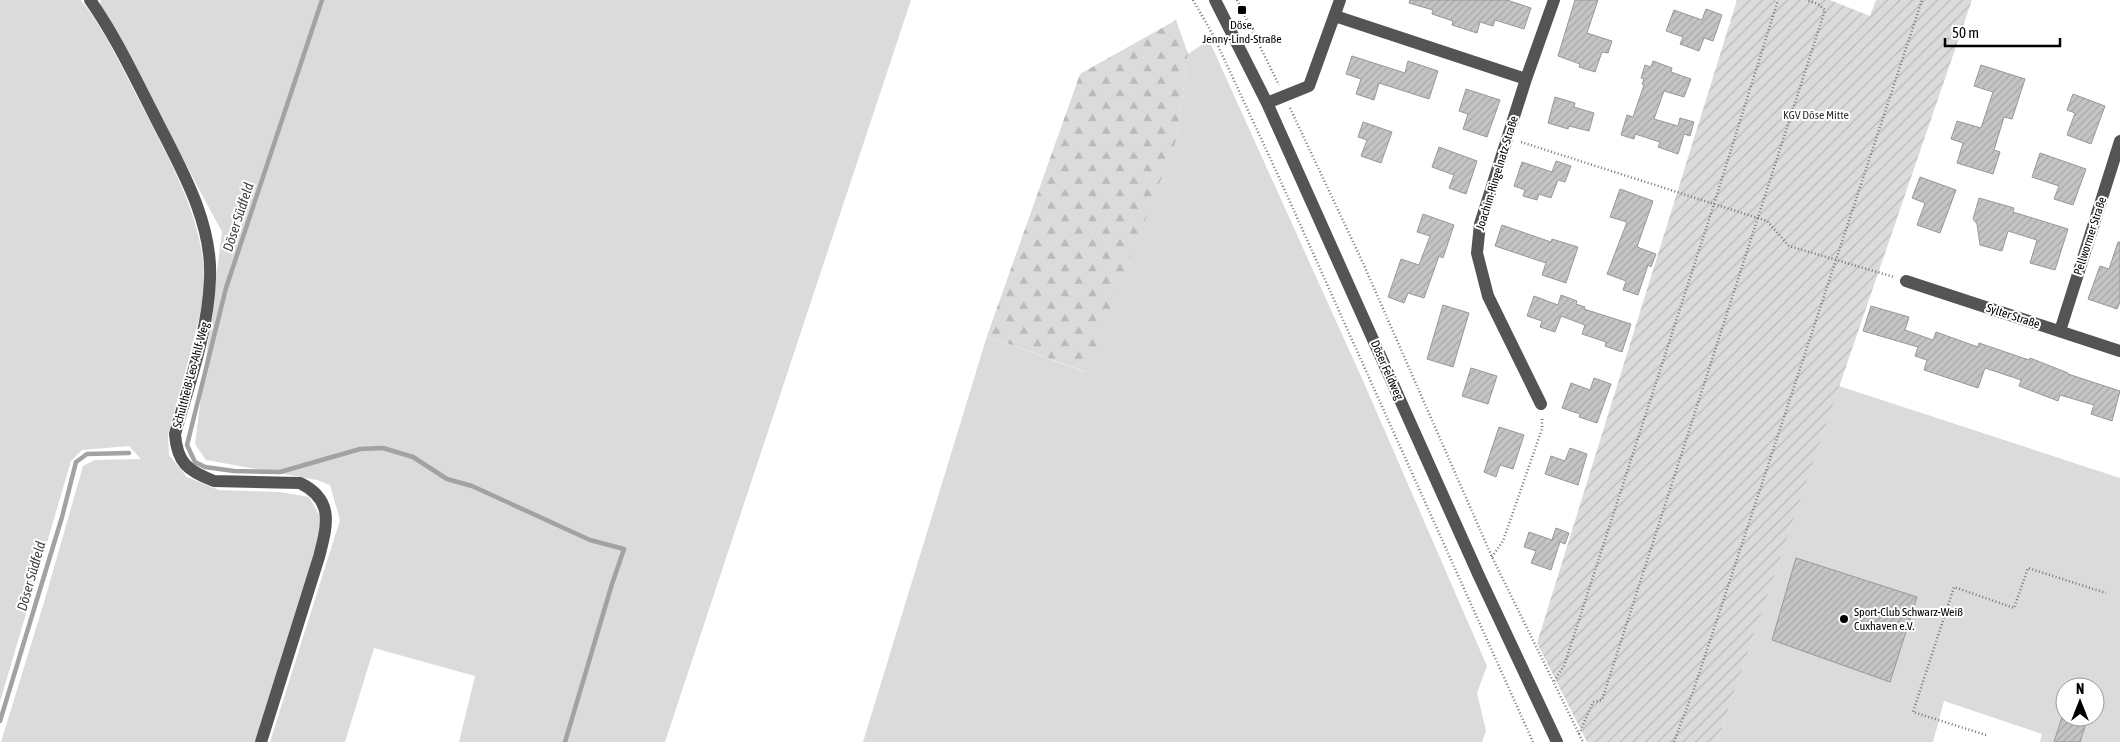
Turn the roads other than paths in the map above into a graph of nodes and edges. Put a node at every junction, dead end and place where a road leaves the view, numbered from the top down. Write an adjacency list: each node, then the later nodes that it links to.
1 (90, 0): 13 (street, Schultheiß-Leo-Ahlf-Weg)
2 (1215, 0): 7 (street, Döser Feldweg)
3 (1340, 0): 5 (street)
4 (1554, 0): 6 (street, Joachim-Ringelnatz-Straße)
5 (1335, 16): 6 (street); 7 (street)
6 (1526, 79): 12 (street, Joachim-Ringelnatz-Straße)
7 (1267, 103): 14 (street, Döser Feldweg)
8 (2120, 142): 10 (street, Pellwormer Straße)
9 (1906, 281): 10 (street, Sylter Straße)
10 (2060, 331): 11 (street, Sylter Straße)
11 (2120, 351)
12 (1541, 404)
13 (261, 742)
14 (1557, 742)

